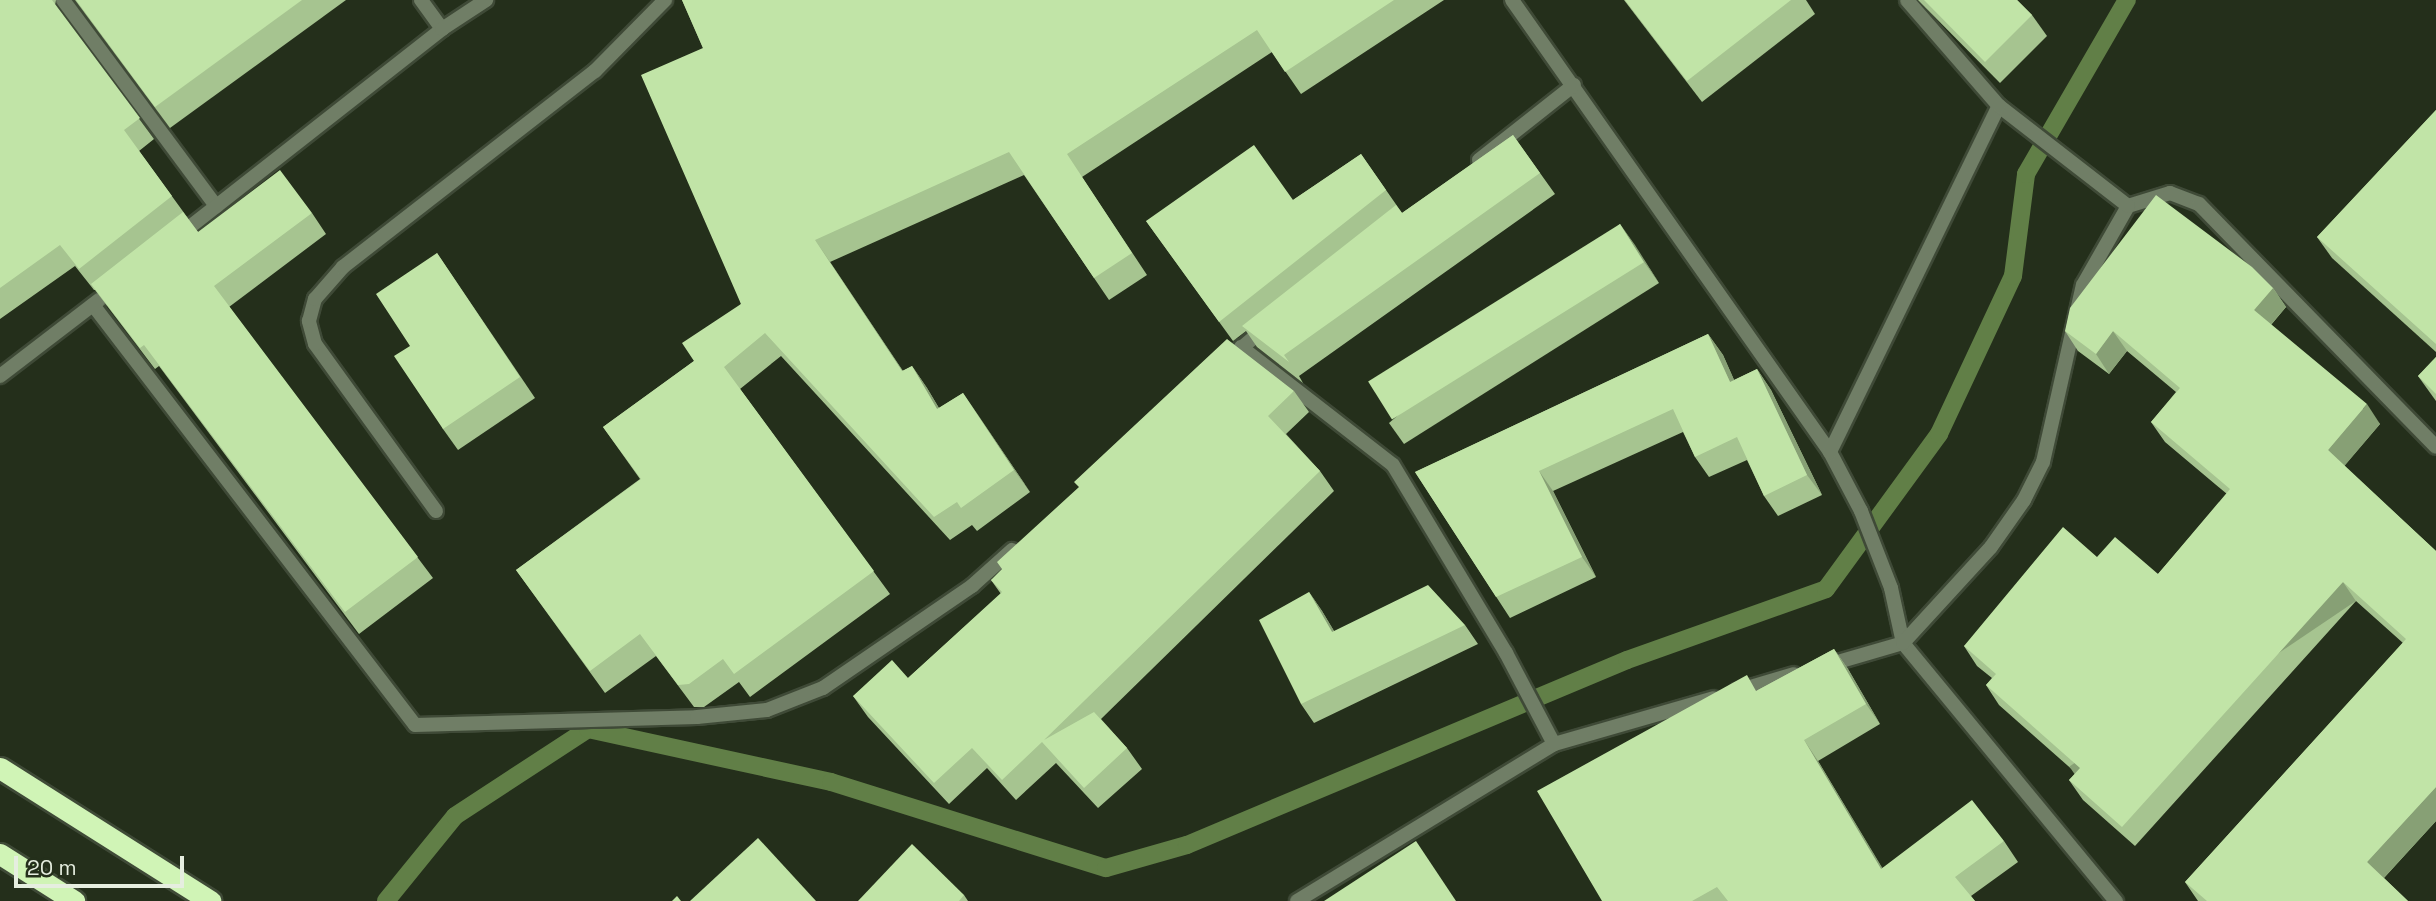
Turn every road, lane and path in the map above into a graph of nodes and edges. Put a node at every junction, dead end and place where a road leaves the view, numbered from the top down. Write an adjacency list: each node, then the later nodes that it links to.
1 (63, 0): 11 (street)
2 (421, 0): 7 (street)
3 (486, 0): 7 (street)
4 (665, 0): 22 (street)
5 (1512, 0): 8 (street)
6 (1907, 0): 9 (street)
7 (442, 29): 11 (street)
8 (1574, 85): 10 (street); 21 (street)
9 (1999, 106): 12 (street); 21 (street)
10 (1467, 170)
11 (216, 206): 13 (street)
12 (2128, 206): 20 (street); 24 (street)
13 (164, 247)
14 (113, 288): 15 (street)
15 (93, 305): 19 (street); 23 (street)
16 (1274, 322): 17 (street)
17 (1241, 347): 18 (street); 25 (street)
18 (1210, 374)
19 (0, 376)
20 (2436, 447)
21 (1830, 452): 24 (street)
22 (436, 511)
23 (1023, 540)
24 (1903, 643): 25 (street); 31 (street)
25 (1554, 744): 30 (street)
26 (0, 768): 29 (highway)
27 (0, 854): 28 (highway)
28 (74, 901)
29 (210, 901)
30 (1297, 901)
31 (2116, 901)

